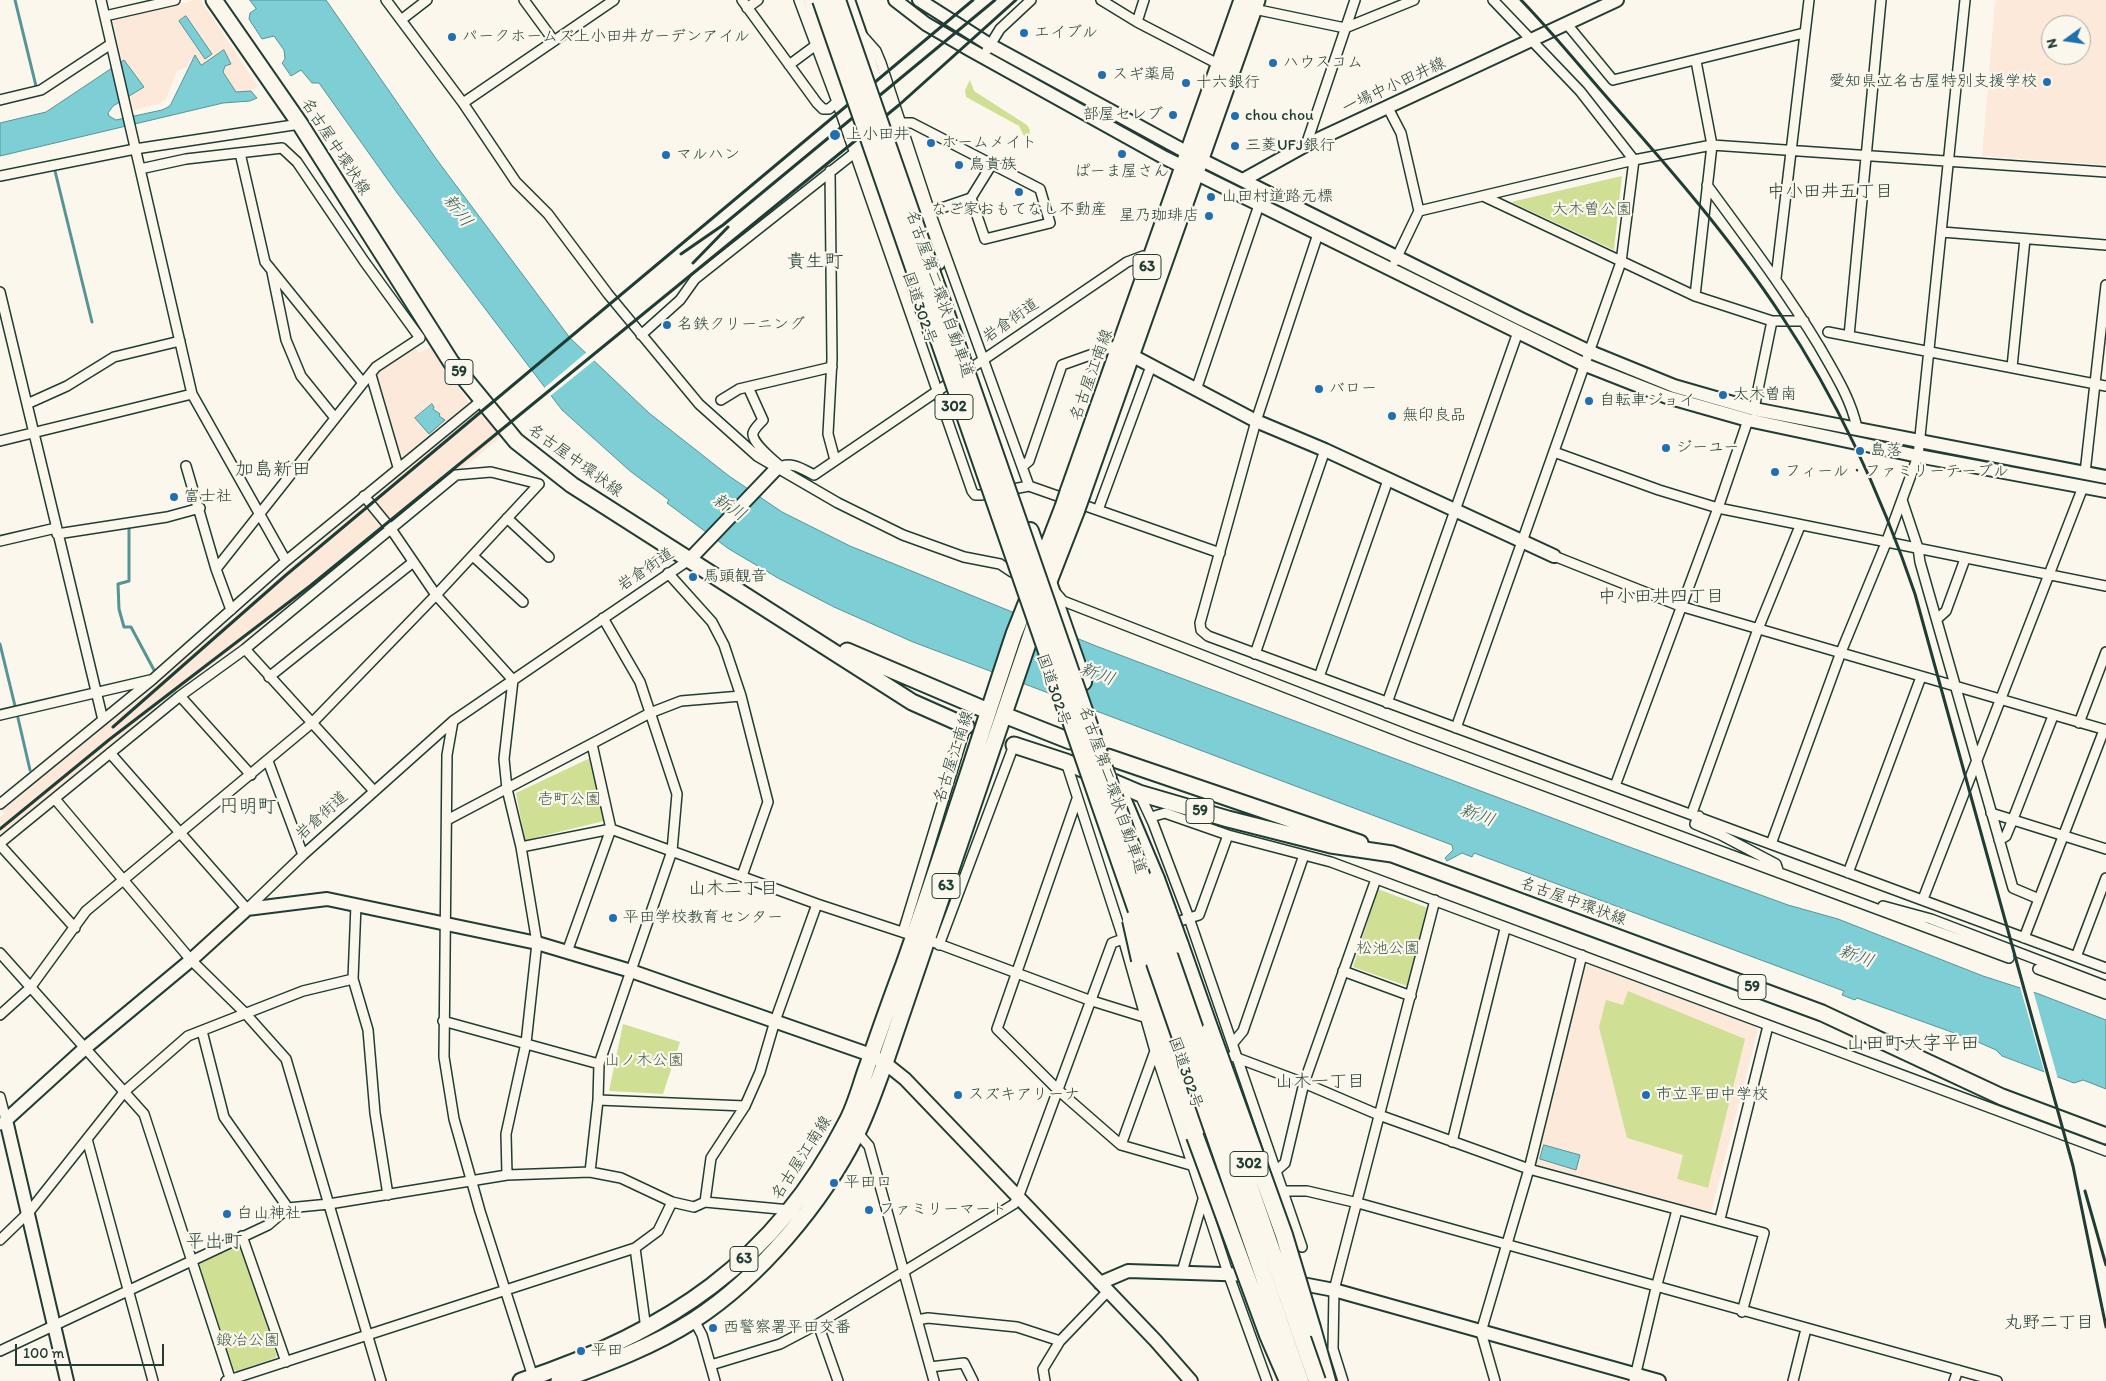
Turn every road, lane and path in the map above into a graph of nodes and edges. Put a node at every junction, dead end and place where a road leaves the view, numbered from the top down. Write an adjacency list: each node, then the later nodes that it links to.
1 (101, 0): 26 (street)
2 (175, 0): 26 (street)
3 (214, 0): 48 (main road, 名古屋中環状線 / 59)
4 (386, 0): 27 (street)
5 (427, 0): 27 (street)
6 (524, 0): 33 (street)
7 (614, 0): 33 (street)
8 (758, 0): 25 (street)
9 (812, 0): 36 (street); 42 (highway, 国道302号 / 302); 373 (highway, 名古屋第二環状自動車道, bridge)
10 (837, 0): 374 (highway, 名古屋第二環状自動車道, bridge)
11 (846, 0): 31 (highway, 国道302号 / 302)
12 (895, 0): 38 (street)
13 (919, 0): 37 (street)
14 (1031, 0): 37 (street)
15 (1101, 0): 28 (street)
16 (1144, 0): 28 (street)
17 (1355, 0): 30 (street)
18 (1414, 0): 30 (street)
19 (1493, 0): 34 (street)
20 (1617, 0): 29 (street, 一場中小田井線)
21 (1809, 0): 32 (street)
22 (1881, 0): 55 (street)
23 (1965, 0): 57 (street)
24 (1251, 3): 30 (street); 40 (main road, 名古屋江南線 / 63); 58 (main road, 名古屋江南線 / 63)
25 (745, 4): 41 (street)
26 (105, 16): 35 (street)
27 (401, 20): 45 (street)
28 (1137, 22): 40 (street)
29 (1566, 23): 34 (street, 一場中小田井線); 39 (street)
30 (1345, 28): 49 (street)
31 (857, 30): 47 (street); 155 (highway, 国道302号 / 302)
32 (1804, 33): 39 (street); 52 (street)
33 (554, 40): 45 (street)
34 (1532, 41): 46 (street, 一場中小田井線); 56 (street)
35 (111, 44): 43 (street); 51 (street)
36 (816, 45): 41 (street); 42 (street)
37 (990, 45): 38 (street); 58 (street)
38 (984, 57): 58 (street)
39 (1696, 61): 50 (street)
40 (1218, 64): 58 (main road, 名古屋江南線 / 63)
41 (789, 65): 44 (street)
42 (836, 84): 44 (street); 157 (highway, 国道302号 / 302)
43 (0, 100)
44 (837, 102): 54 (street)
45 (463, 103): 88 (street)
46 (1388, 108): 49 (street, 一場中小田井線); 69 (street)
47 (900, 123): 59 (street); 70 (street)
48 (300, 124): 51 (street); 107 (main road, 名古屋中環状線 / 59)
49 (1306, 145): 64 (street, 一場中小田井線)
50 (1712, 145): 52 (street); 56 (street); 65 (street)
51 (135, 149): 60 (street); 63 (street)
52 (1792, 150): 55 (street); 80 (street)
53 (240, 153): 60 (street); 79 (street); 99 (street)
54 (854, 154): 61 (street); 105 (street)
55 (1867, 157): 57 (street); 89 (street)
56 (1634, 160): 66 (street); 77 (street)
57 (1949, 162): 62 (street); 71 (street)
58 (1192, 163): 64 (street); 68 (street); 76 (main road, 名古屋江南線 / 63); 91 (main road, 名古屋江南線 / 63)
59 (992, 164): 67 (street); 67 (street)
60 (140, 169): 90 (street)
61 (830, 171): 88 (street); 97 (street)
62 (2106, 172)
63 (0, 176)
64 (1243, 180): 75 (street)
65 (1707, 185): 80 (street); 83 (street)
66 (1483, 196): 69 (street); 77 (street)
67 (971, 198): 70 (street)
68 (1259, 205): 72 (street); 104 (street)
69 (1420, 211): 75 (street)
70 (930, 212): 94 (street)
71 (1942, 232): 73 (street); 93 (street)
72 (1318, 234): 78 (street); 112 (street)
73 (2025, 239): 74 (street); 98 (street)
74 (2106, 245)
75 (1397, 256): 78 (street); 92 (street)
76 (1150, 257): 91 (main road, 名古屋江南線 / 63); 94 (street, 岩倉街道)
77 (1621, 262): 83 (street); 92 (street)
78 (1392, 268): 86 (street)
79 (271, 269): 100 (street); 111 (street)
80 (1776, 278): 84 (street)
81 (2106, 285): 101 (street)
82 (0, 292): 109 (street)
83 (1694, 296): 85 (street)
84 (1804, 321): 85 (street); 113 (street)
85 (1772, 322): 110 (street)
86 (1518, 332): 95 (street); 137 (street)
87 (1828, 332): 89 (street)
88 (641, 335): 124 (street)
89 (1849, 336): 93 (street)
90 (180, 341): 106 (street); 109 (street)
91 (1126, 349): 96 (street); 122 (street); 135 (main road, 名古屋江南線 / 63, bridge)
92 (1588, 351): 95 (street); 110 (street)
93 (1929, 352): 98 (street); 116 (street)
94 (983, 360): 105 (street, 岩倉街道); 122 (street)
95 (1583, 364): 110 (street); 118 (street)
96 (1152, 366): 104 (street); 136 (street)
97 (832, 367): 103 (street); 120 (street)
98 (2012, 367): 101 (street)
99 (371, 375): 100 (street); 123 (street)
100 (363, 383): 111 (street)
101 (2095, 384): 102 (street); 125 (street)
102 (2106, 386)
103 (748, 387): 108 (street); 124 (street)
104 (1196, 390): 112 (street)
105 (937, 391): 120 (street, 岩倉街道); 128 (street)
106 (192, 394): 114 (street); 138 (street)
107 (481, 400): 123 (street); 148 (main road, 名古屋中環状線 / 59)
108 (721, 400)
109 (27, 404): 114 (street)
110 (1751, 414): 113 (street); 119 (street); 134 (street)
111 (335, 418): 138 (street)
112 (1256, 421): 117 (street); 147 (street)
113 (1857, 428): 116 (street)
114 (33, 434): 115 (street); 142 (street)
115 (0, 441)
116 (1920, 441): 119 (street); 125 (street)
117 (1325, 450): 127 (street); 175 (street)
118 (1554, 452): 134 (street); 144 (street)
119 (1918, 456): 129 (street); 132 (street)
120 (835, 460): 124 (street, 岩倉街道)
121 (186, 466): 133 (street)
122 (1023, 466): 128 (street)
123 (398, 467): 131 (street)
124 (775, 471): 148 (street); 157 (street)
125 (2085, 473): 126 (street)
126 (2106, 477)
127 (1388, 480): 137 (street); 177 (street)
128 (1028, 486): 136 (street)
129 (2083, 487): 130 (street); 159 (street)
130 (2106, 491)
131 (364, 496): 141 (street); 153 (street)
132 (1902, 500): 145 (street); 146 (street)
133 (200, 508): 142 (street); 156 (street)
134 (1718, 508): 140 (street); 164 (street)
135 (1069, 510): 155 (main road, 名古屋江南線 / 63); 160 (main road, 名古屋江南線 / 63)
136 (1098, 510): 147 (street)
137 (1455, 512): 144 (street); 186 (street)
138 (260, 514): 153 (street); 156 (street)
139 (508, 518): 141 (street); 149 (street); 151 (street)
140 (1800, 526): 145 (street); 169 (street)
141 (391, 529): 154 (street); 172 (street)
142 (57, 531): 143 (street); 182 (street)
143 (0, 541)
144 (1520, 541): 150 (street); 197 (street)
145 (1886, 543): 146 (street); 173 (street)
146 (1918, 548): 152 (street); 168 (street)
147 (1220, 553): 175 (street)
148 (695, 554): 158 (street, 岩倉街道); 170 (main road, 名古屋中環状線 / 59)
149 (473, 556): 162 (street); 163 (street)
150 (1554, 556): 164 (street)
151 (549, 558)
152 (1965, 559): 159 (street); 168 (street)
153 (286, 561): 166 (street)
154 (412, 563): 162 (street); 176 (street)
155 (1041, 563): 160 (highway, 国道302号 / 302); 165 (main road, 名古屋江南線 / 63)
156 (216, 570): 166 (street)
157 (1012, 572): 165 (highway, 国道302号 / 302)
158 (668, 573): 167 (street, 岩倉街道); 184 (street)
159 (2048, 575): 161 (street); 185 (street)
160 (1048, 583): 171 (main road, 名古屋江南線 / 63); 203 (highway, 国道302号 / 302); 234 (street)
161 (2106, 586)
162 (436, 595): 180 (street); 194 (street)
163 (523, 602)
164 (1680, 606): 169 (street); 208 (street)
165 (1024, 608): 171 (highway, 国道302号 / 302); 187 (main road, 名古屋江南線 / 63)
166 (230, 610): 179 (street)
167 (603, 618): 180 (street, 岩倉街道); 189 (street)
168 (1937, 619): 181 (street)
169 (1758, 630): 173 (street); 217 (street)
170 (813, 637): 187 (main road); 196 (main road, 名古屋中環状線 / 59)
171 (1032, 639): 188 (main road, 名古屋江南線 / 63); 199 (highway, 国道302号 / 302)
172 (245, 649): 176 (street); 183 (street)
173 (1840, 652): 178 (street); 227 (street)
174 (2106, 652): 195 (street)
175 (1255, 654): 177 (street)
176 (269, 677): 194 (street)
177 (1319, 677): 186 (street)
178 (1920, 677): 181 (street); 235 (street)
179 (153, 679): 182 (street); 192 (street)
180 (513, 680): 193 (street, 岩倉街道); 209 (street)
181 (1956, 688): 185 (street); 206 (street)
182 (96, 693): 190 (street); 192 (street)
183 (180, 696): 202 (street); 207 (street)
184 (741, 696): 189 (street); 236 (street)
185 (2001, 701): 191 (street); 206 (street)
186 (1387, 703): 197 (street)
187 (989, 707): 251 (main road, 名古屋江南線 / 63)
188 (1005, 712): 199 (main road); 251 (main road, 名古屋江南線 / 63)
189 (650, 713): 200 (street); 230 (street)
190 (0, 715)
191 (2053, 716): 195 (street); 219 (street)
192 (103, 720): 214 (street)
193 (453, 721): 210 (street, 岩倉街道); 220 (street)
194 (313, 722): 204 (street); 210 (street)
195 (2079, 723): 198 (street)
196 (966, 726): 251 (street)
197 (1456, 728): 208 (street)
198 (2105, 730): 224 (street)
199 (1068, 737): 205 (highway, 国道302号 / 302)
200 (592, 744): 209 (street); 221 (street)
201 (1014, 745): 205 (main road, 名古屋中環状線 / 59); 251 (street)
202 (110, 753): 212 (street); 222 (street)
203 (1108, 756): 231 (main road); 255 (highway, 国道302号 / 302)
204 (268, 760): 207 (street); 232 (street)
205 (1071, 760): 211 (main road, 名古屋中環状線 / 59); 213 (street); 260 (highway, 国道302号 / 302, bridge)
206 (1977, 764): 216 (street); 241 (street)
207 (251, 775): 222 (street)
208 (1615, 786): 217 (street)
209 (507, 789): 220 (street); 228 (street)
210 (374, 791): 232 (street, 岩倉街道)
211 (1139, 793): 215 (main road, 名古屋中環状線 / 59); 218 (street)
212 (54, 799): 226 (street); 237 (street)
213 (1078, 799): 252 (street); 267 (street)
214 (0, 804)
215 (1172, 808): 218 (street); 223 (street); 231 (main road, 名古屋中環状線 / 59)
216 (1991, 813): 219 (street); 225 (street)
217 (1696, 815): 227 (street); 234 (street)
218 (1151, 817): 247 (street)
219 (2013, 819): 224 (street); 225 (street)
220 (447, 820): 248 (street)
221 (612, 829): 228 (street); 230 (street); 256 (street)
222 (181, 832): 237 (street); 246 (street)
223 (1228, 836): 233 (street); 247 (street)
224 (2064, 836): 229 (street); 242 (street)
225 (1999, 840): 242 (street)
226 (0, 844): 249 (street)
227 (1772, 844): 235 (street)
228 (521, 847): 254 (street)
229 (2106, 850)
230 (672, 851): 236 (street); 265 (street)
231 (1392, 854): 300 (main road, 名古屋中環状線 / 59)
232 (303, 855): 246 (street, 岩倉街道)
233 (1304, 856): 239 (street); 279 (street)
234 (1779, 873): 240 (street)
235 (1848, 873): 241 (street)
236 (742, 876): 244 (street)
237 (124, 878): 249 (street); 262 (street)
238 (2106, 878): 259 (street)
239 (1376, 879): 243 (street); 266 (street)
240 (1828, 891): 261 (street); 269 (street)
241 (1923, 899): 253 (street)
242 (2039, 899): 253 (street)
243 (1435, 900): 250 (street); 272 (street)
244 (818, 904): 251 (street); 278 (street)
245 (356, 905): 246 (street); 248 (street); 268 (street)
246 (247, 909): 262 (street, 岩倉街道)
247 (1189, 918): 252 (street); 280 (street)
248 (446, 924): 254 (street); 277 (street)
249 (75, 928): 270 (street)
250 (1505, 929): 258 (street); 302 (street)
251 (921, 938): 267 (street); 287 (main road, 名古屋江南線 / 63); 289 (main road, 名古屋江南線 / 63)
252 (1123, 938): 273 (street); 276 (street)
253 (2024, 938): 259 (street)
254 (537, 943): 256 (street); 283 (street)
255 (1177, 946): 336 (highway, 国道302号 / 302); 375 (highway, bridge)
256 (567, 952): 265 (street)
257 (0, 953): 270 (street)
258 (1582, 955): 281 (street); 306 (street)
259 (2076, 957): 263 (street)
260 (1143, 958): 327 (highway, 国道302号 / 302); 357 (highway, bridge)
261 (2009, 958)
262 (190, 960): 274 (street); 285 (street, 岩倉街道)
263 (2106, 968)
264 (2038, 969): 271 (street)
265 (631, 971): 278 (street); 290 (street)
266 (1343, 971): 272 (street); 291 (street)
267 (1016, 972): 273 (street); 292 (street)
268 (353, 979): 274 (street); 312 (street)
269 (2106, 986)
270 (30, 988): 275 (street); 285 (street)
271 (2106, 994)
272 (1411, 996): 297 (street)
273 (1090, 1000): 276 (street); 292 (street)
274 (245, 1013): 282 (street); 317 (street)
275 (0, 1015)
276 (1148, 1018): 286 (street)
277 (443, 1021): 283 (street); 310 (street)
278 (775, 1021): 287 (street); 296 (street)
279 (1246, 1025): 280 (street); 284 (street)
280 (1227, 1026): 284 (street)
281 (1768, 1026): 304 (street); 324 (street)
282 (202, 1031): 293 (street); 319 (street)
283 (526, 1043): 290 (street); 309 (street)
284 (1233, 1043): 288 (street)
285 (84, 1049): 293 (street); 298 (street, 岩倉街道)
286 (1155, 1051): 303 (street); 305 (street)
287 (871, 1055): 289 (street); 320 (main road, 名古屋江南線 / 63)
288 (1236, 1057): 291 (street); 307 (street)
289 (885, 1062): 299 (main road, 名古屋江南線 / 63); 314 (street)
290 (599, 1064): 295 (street)
291 (1304, 1083): 297 (street); 307 (street)
292 (1058, 1090): 303 (street); 314 (street)
293 (125, 1091): 301 (street); 331 (street)
294 (0, 1098): 298 (street)
295 (598, 1100): 296 (street); 308 (street)
296 (745, 1106): 316 (street)
297 (1379, 1115): 302 (street); 318 (street)
298 (3, 1122): 323 (street)
299 (857, 1132): 333 (street); 343 (main road, 名古屋江南線 / 63)
300 (2106, 1136)
301 (87, 1139): 323 (street); 341 (street)
302 (1452, 1142): 306 (street)
303 (1121, 1145): 305 (street)
304 (2106, 1151)
305 (1194, 1166): 313 (street)
306 (1529, 1169): 322 (street); 328 (street)
307 (1277, 1170): 311 (street)
308 (590, 1172): 309 (street); 315 (street)
309 (507, 1175): 310 (street)
310 (472, 1181): 312 (street); 339 (street)
311 (1284, 1191): 318 (street); 329 (street)
312 (388, 1195): 317 (street)
313 (1204, 1196): 321 (street); 332 (street)
314 (1018, 1198): 333 (street); 337 (street)
315 (672, 1202): 316 (street); 330 (street)
316 (706, 1202): 320 (street)
317 (329, 1204): 319 (street); 350 (street)
318 (1358, 1204): 328 (street); 340 (street)
319 (288, 1208): 325 (street)
320 (790, 1210): 348 (main road, 名古屋江南線 / 63)
321 (1209, 1210): 327 (street); 334 (street)
322 (1677, 1210): 324 (street); 338 (street)
323 (29, 1212): 326 (street); 345 (street)
324 (1720, 1220): 342 (street)
325 (242, 1236): 331 (street); 353 (street)
326 (0, 1240)
327 (1241, 1240): 335 (highway, 国道302号 / 302)
328 (1506, 1246): 338 (street); 349 (street)
329 (1302, 1247)
330 (635, 1248): 339 (street); 348 (street)
331 (192, 1260): 341 (street); 359 (street)
332 (1182, 1272): 334 (street); 337 (street)
333 (904, 1273): 344 (street); 346 (street)
334 (1228, 1273): 335 (street); 371 (street)
335 (1254, 1275): 336 (street); 357 (highway, 国道302号 / 302)
336 (1290, 1282): 340 (street); 375 (highway, 国道302号 / 302)
337 (1104, 1287): 351 (street); 370 (street)
338 (1656, 1288): 342 (street); 358 (street)
339 (506, 1289): 350 (street); 360 (street)
340 (1334, 1290): 349 (street); 376 (street)
341 (129, 1291): 345 (street); 362 (street)
342 (1742, 1312): 347 (street)
343 (694, 1320): 354 (street); 364 (main road, 名古屋江南線 / 63)
344 (917, 1320): 351 (street); 355 (street)
345 (54, 1324): 352 (street); 361 (street)
346 (818, 1324): 354 (street); 366 (street)
347 (1806, 1329): 356 (street); 379 (street)
348 (646, 1330): 360 (main road, 名古屋江南線 / 63)
349 (1481, 1332): 358 (street); 377 (street)
350 (368, 1335): 353 (street); 363 (street)
351 (1060, 1341): 369 (street)
352 (0, 1351)
353 (286, 1362): 359 (street)
354 (711, 1364): 365 (street)
355 (930, 1367): 367 (street); 368 (street)
356 (1958, 1370): 380 (street); 381 (street)
357 (1289, 1377): 372 (street)
358 (1635, 1378): 378 (street)
359 (229, 1380)
360 (530, 1380)
361 (67, 1381)
362 (153, 1381)
363 (381, 1381)
364 (559, 1381)
365 (715, 1381)
366 (838, 1381)
367 (934, 1381)
368 (973, 1381)
369 (1045, 1381)
370 (1191, 1381)
371 (1267, 1381)
372 (1276, 1381)
373 (1300, 1381)
374 (1317, 1381)
375 (1326, 1381)
376 (1343, 1381)
377 (1495, 1381)
378 (1659, 1381)
379 (1793, 1381)
380 (1954, 1381)
381 (1997, 1381)

